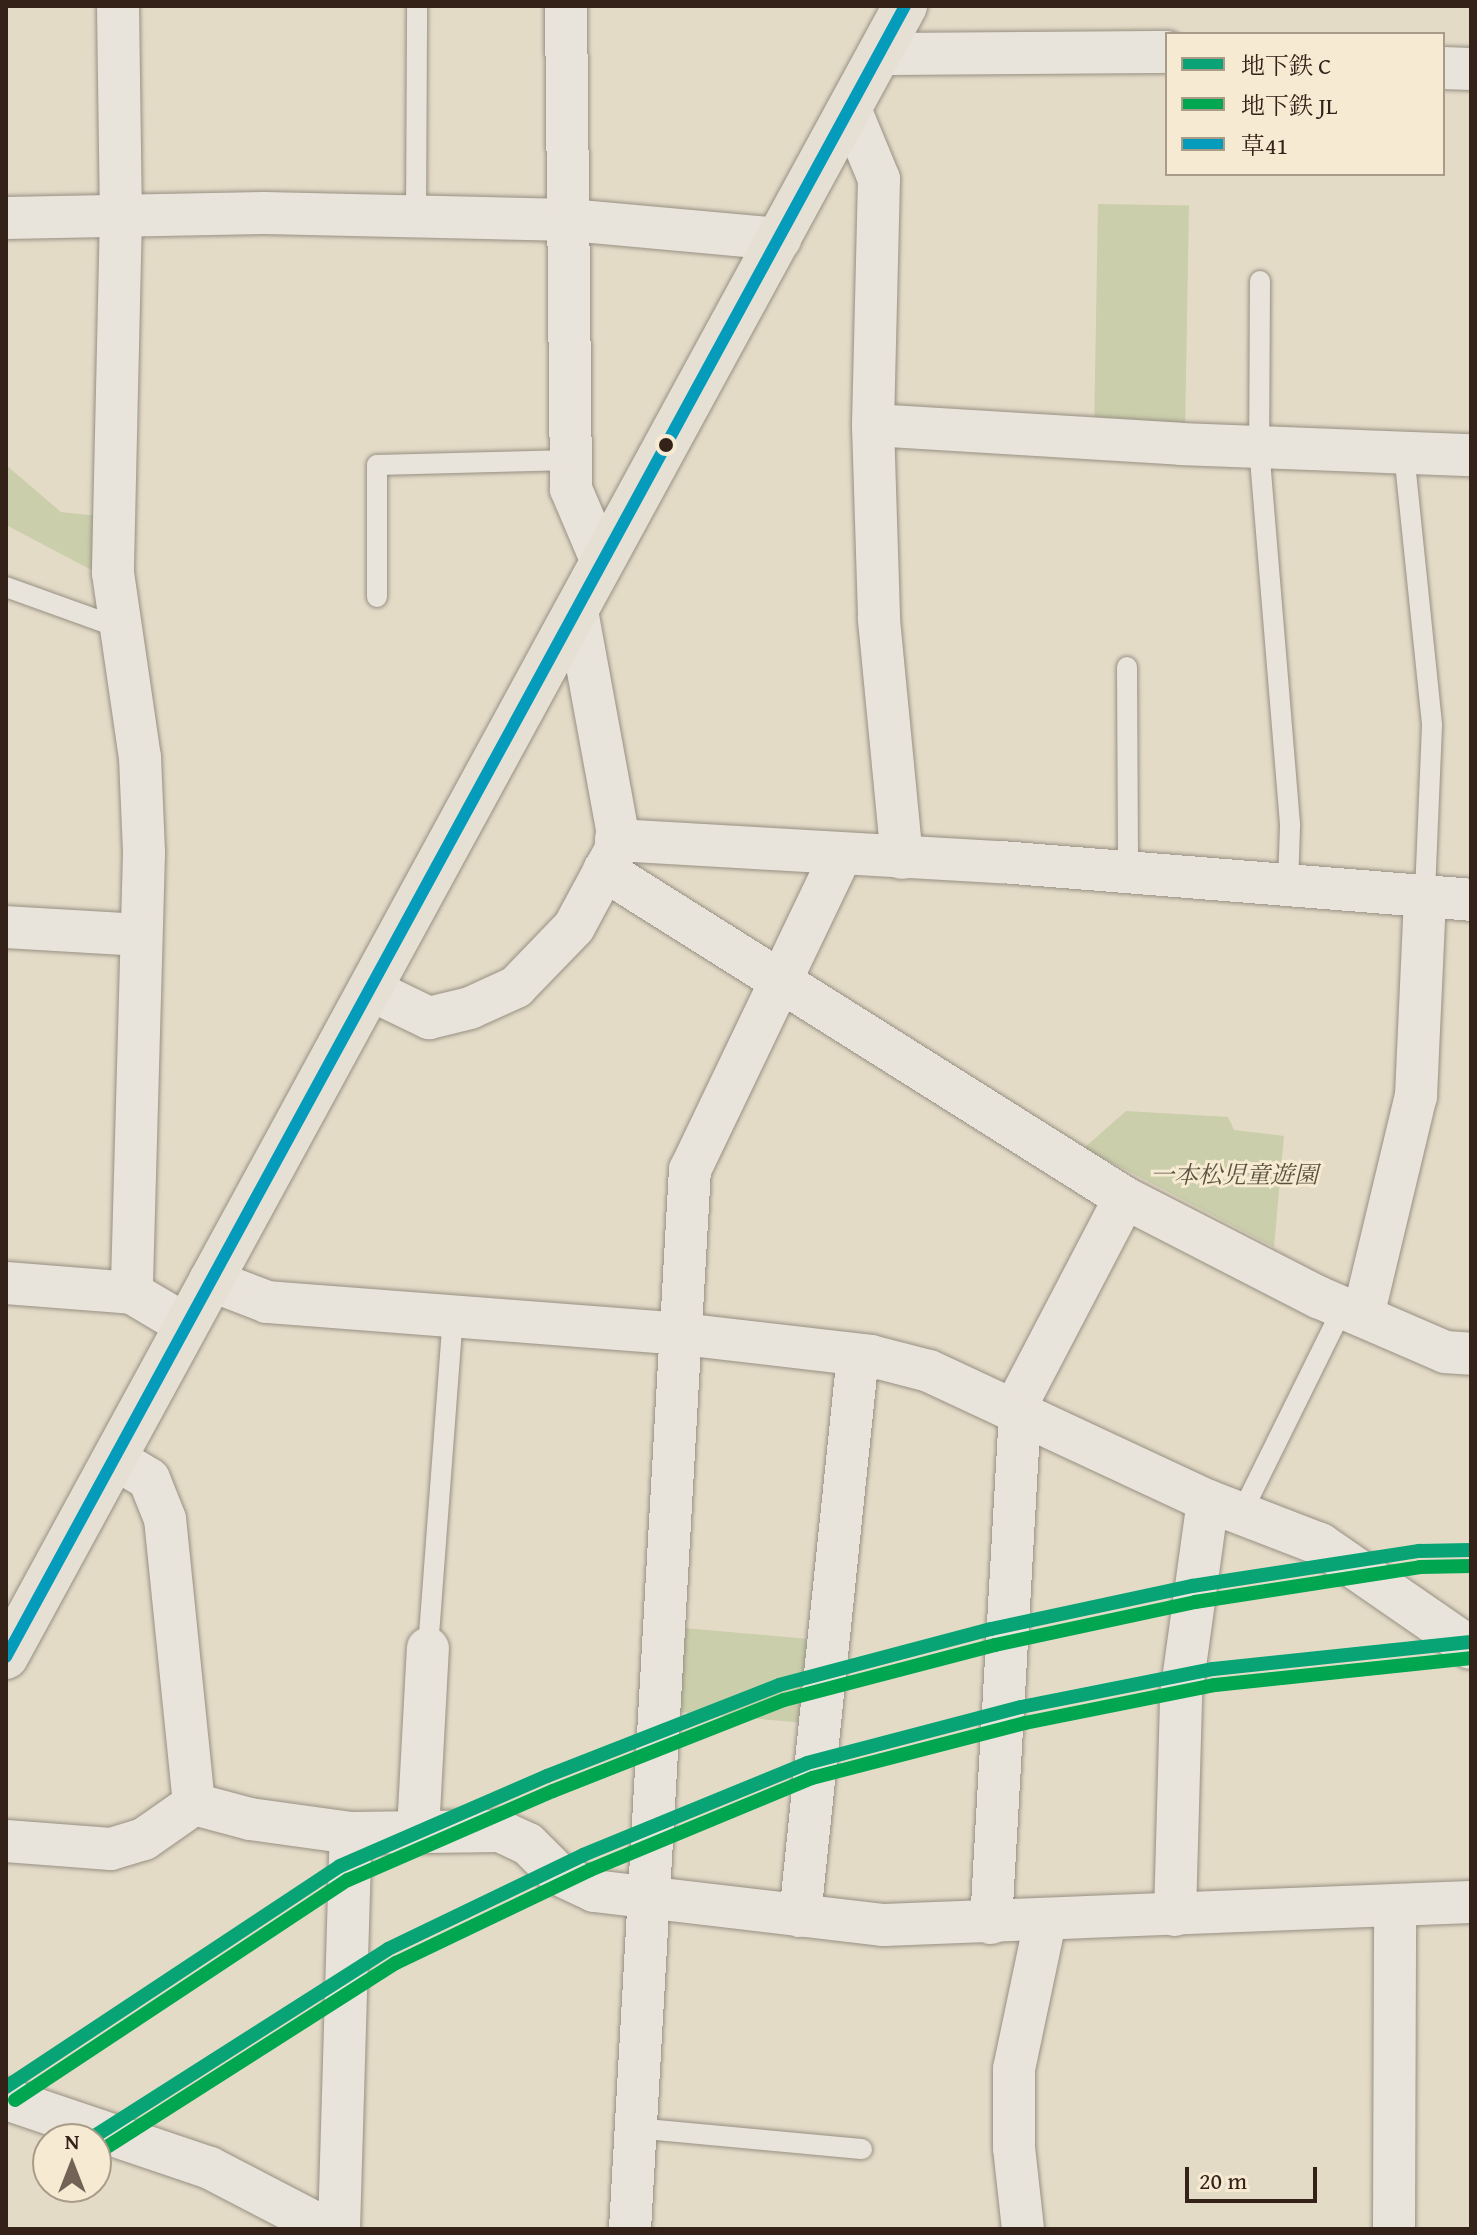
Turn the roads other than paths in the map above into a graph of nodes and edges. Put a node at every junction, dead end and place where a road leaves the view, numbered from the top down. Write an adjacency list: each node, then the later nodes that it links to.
1 (118, 6): 9 (street)
2 (417, 6): 10 (lane)
3 (566, 6): 12 (street)
4 (895, 21): 5 (street); 8 (main road)
5 (1165, 52)
6 (1445, 68): 7 (street)
7 (1471, 69)
8 (850, 109): 13 (main road); 15 (street)
9 (121, 214): 10 (street); 11 (street); 24 (street)
10 (416, 216): 12 (street)
11 (6, 218)
12 (570, 220): 13 (street); 19 (street)
13 (780, 239): 20 (main road)
14 (1260, 281): 16 (lane)
15 (873, 425): 16 (street); 28 (street)
16 (1259, 447): 17 (street); 30 (lane)
17 (1404, 453): 18 (street); 31 (lane)
18 (1471, 455)
19 (571, 460): 20 (street); 22 (lane)
20 (602, 562): 23 (main road)
21 (6, 587): 24 (lane)
22 (377, 597)
23 (577, 610): 26 (street); 36 (main road)
24 (117, 627): 34 (street)
25 (1127, 667): 29 (lane)
26 (610, 855): 27 (street); 35 (street); 36 (street)
27 (841, 855): 28 (street); 35 (street)
28 (902, 858): 29 (street)
29 (1128, 873): 30 (street)
30 (1288, 885): 31 (street)
31 (1425, 896): 32 (street); 41 (street)
32 (1471, 900)
33 (6, 927): 34 (street)
34 (141, 935): 40 (street)
35 (779, 981): 37 (street); 44 (street)
36 (369, 989): 38 (main road)
37 (1125, 1198): 41 (street); 47 (street)
38 (210, 1280): 42 (street); 43 (main road)
39 (6, 1283): 40 (street)
40 (132, 1293): 43 (street)
41 (1353, 1312): 45 (street); 49 (lane)
42 (453, 1316): 44 (street); 51 (lane)
43 (186, 1325): 48 (main road)
44 (682, 1334): 46 (street); 58 (street)
45 (1471, 1354)
46 (858, 1355): 47 (street); 62 (street)
47 (1017, 1412): 49 (street); 64 (street)
48 (114, 1458): 50 (main road); 54 (street)
49 (1225, 1508): 52 (street); 61 (street)
50 (18, 1607): 53 (main road)
51 (428, 1648): 55 (street)
52 (1471, 1648)
53 (6, 1657)
54 (194, 1804): 56 (street); 57 (street)
55 (418, 1831): 56 (street); 58 (street)
56 (351, 1833): 69 (street)
57 (6, 1841)
58 (647, 1897): 62 (street); 66 (street)
59 (1471, 1902): 60 (street)
60 (1395, 1908): 61 (street); 72 (street)
61 (1175, 1915): 63 (street)
62 (800, 1916): 64 (street)
63 (1045, 1922): 64 (street); 71 (street)
64 (991, 1923)
65 (6, 2099): 68 (street)
66 (634, 2128): 67 (lane); 70 (street)
67 (862, 2149)
68 (327, 2229)
69 (339, 2229)
70 (630, 2229)
71 (1023, 2229)
72 (1394, 2229)

